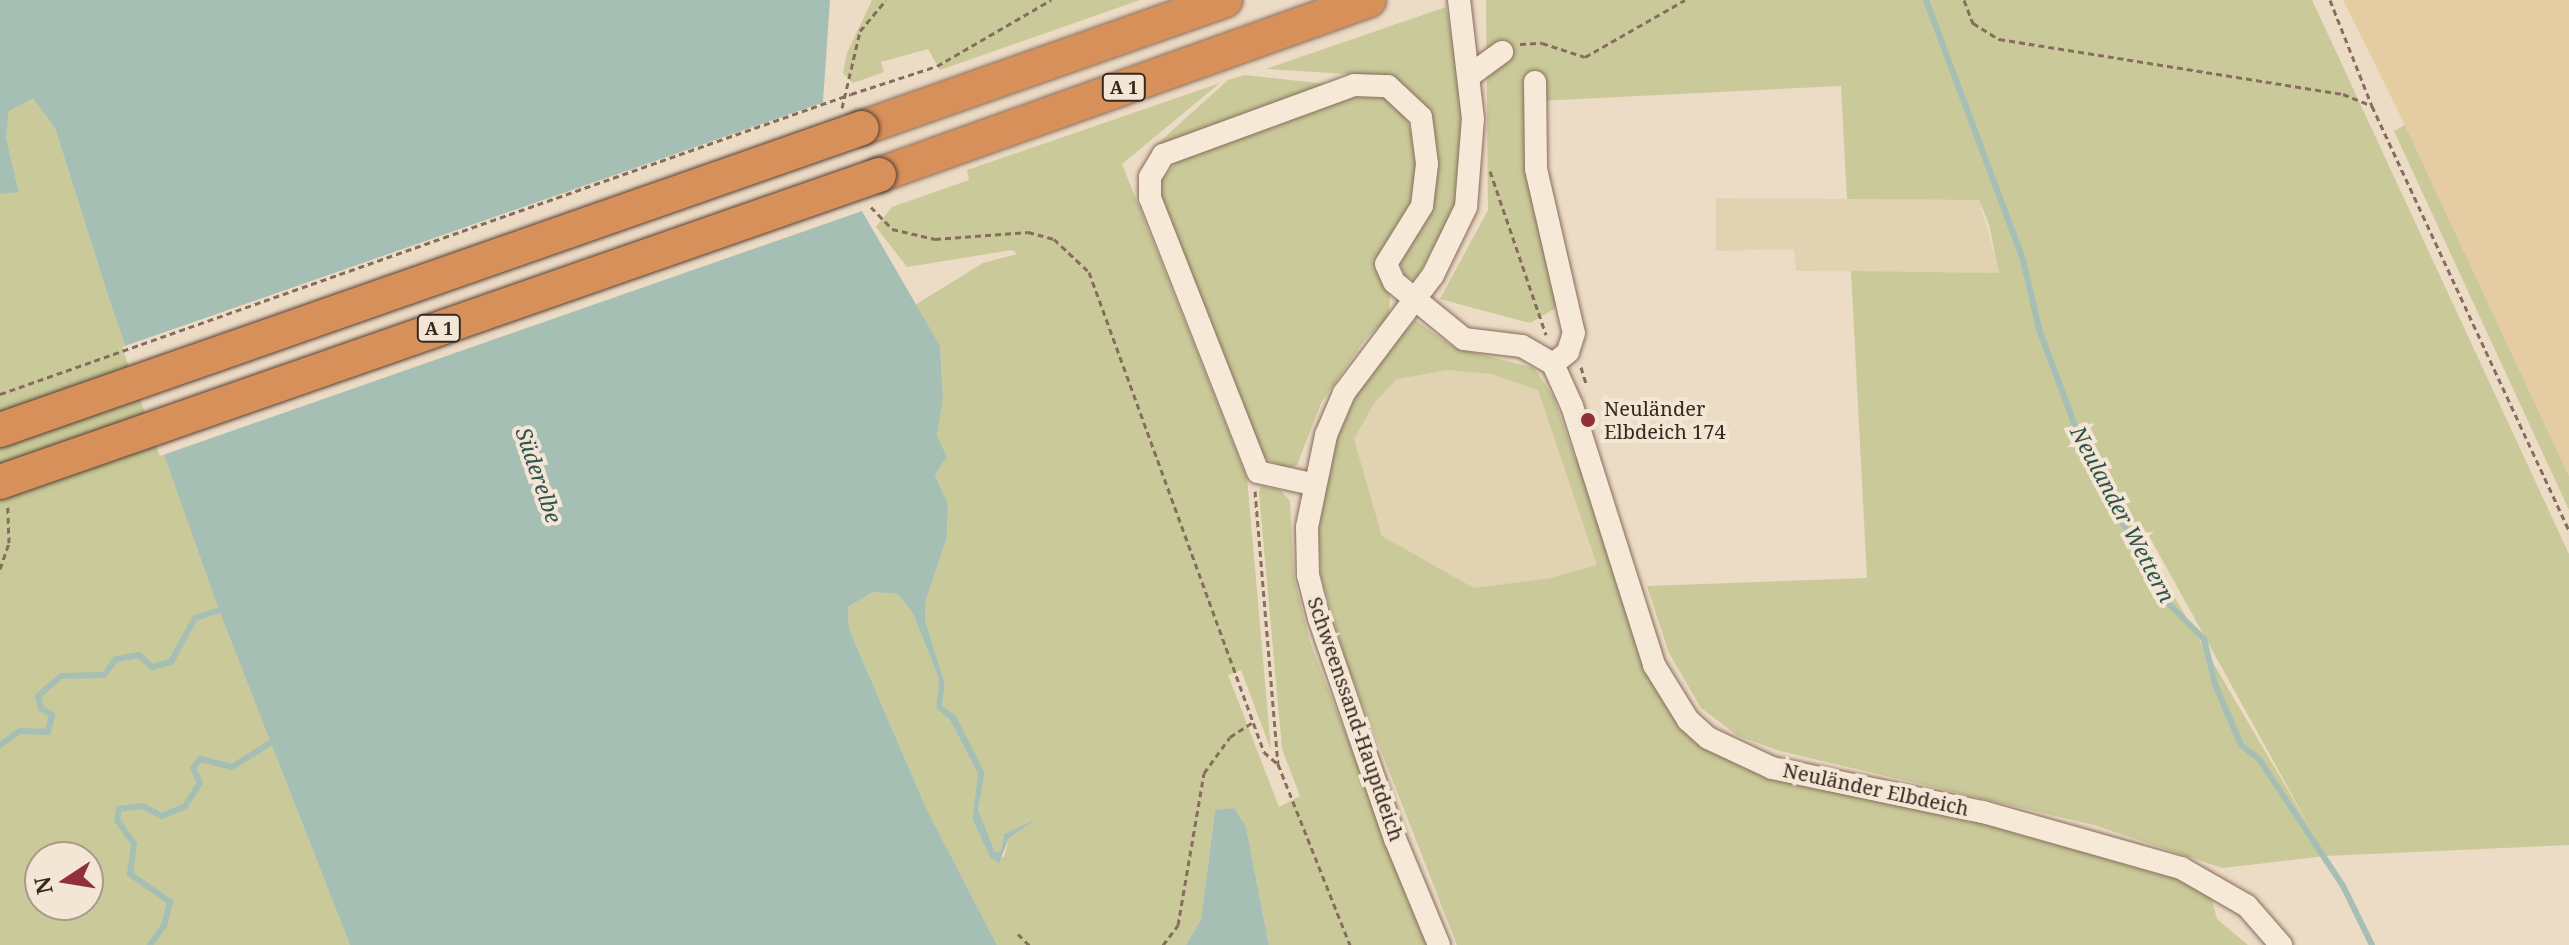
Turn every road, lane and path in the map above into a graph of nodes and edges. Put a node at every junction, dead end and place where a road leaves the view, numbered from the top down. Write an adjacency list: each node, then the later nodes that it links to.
1 (886, 0): 13 (path)
2 (1051, 0): 18 (path, bridge)
3 (1225, 0): 13 (highway, A 1)
4 (1369, 0): 15 (highway, A 1)
5 (1685, 0): 9 (path)
6 (1964, 0): 12 (path)
7 (2330, 0): 12 (path)
8 (1459, 2): 10 (street, Schweenssand-Hauptdeich)
9 (1502, 52): 10 (street)
10 (1469, 76): 16 (street, Schweenssand-Hauptdeich)
11 (1535, 82): 17 (street)
12 (2372, 106): 23 (path)
13 (853, 124): 19 (highway, A 1, bridge)
14 (1488, 164): 17 (path)
15 (872, 184): 22 (highway, A 1, bridge); 25 (path)
16 (1413, 301): 17 (street); 20 (street); 21 (street, Schweenssand-Hauptdeich)
17 (1553, 364): 32 (street, Neuländer Elbdeich)
18 (0, 394)
19 (0, 430)
20 (1258, 472): 21 (street); 26 (path)
21 (1312, 484): 31 (street, Schweenssand-Hauptdeich)
22 (2, 490): 24 (path)
23 (2569, 531)
24 (0, 569)
25 (1253, 722): 26 (path); 29 (path)
26 (1278, 764): 30 (path)
27 (1018, 934): 28 (path)
28 (1029, 945)
29 (1163, 945)
30 (1350, 945)
31 (1439, 945)
32 (2281, 945)

